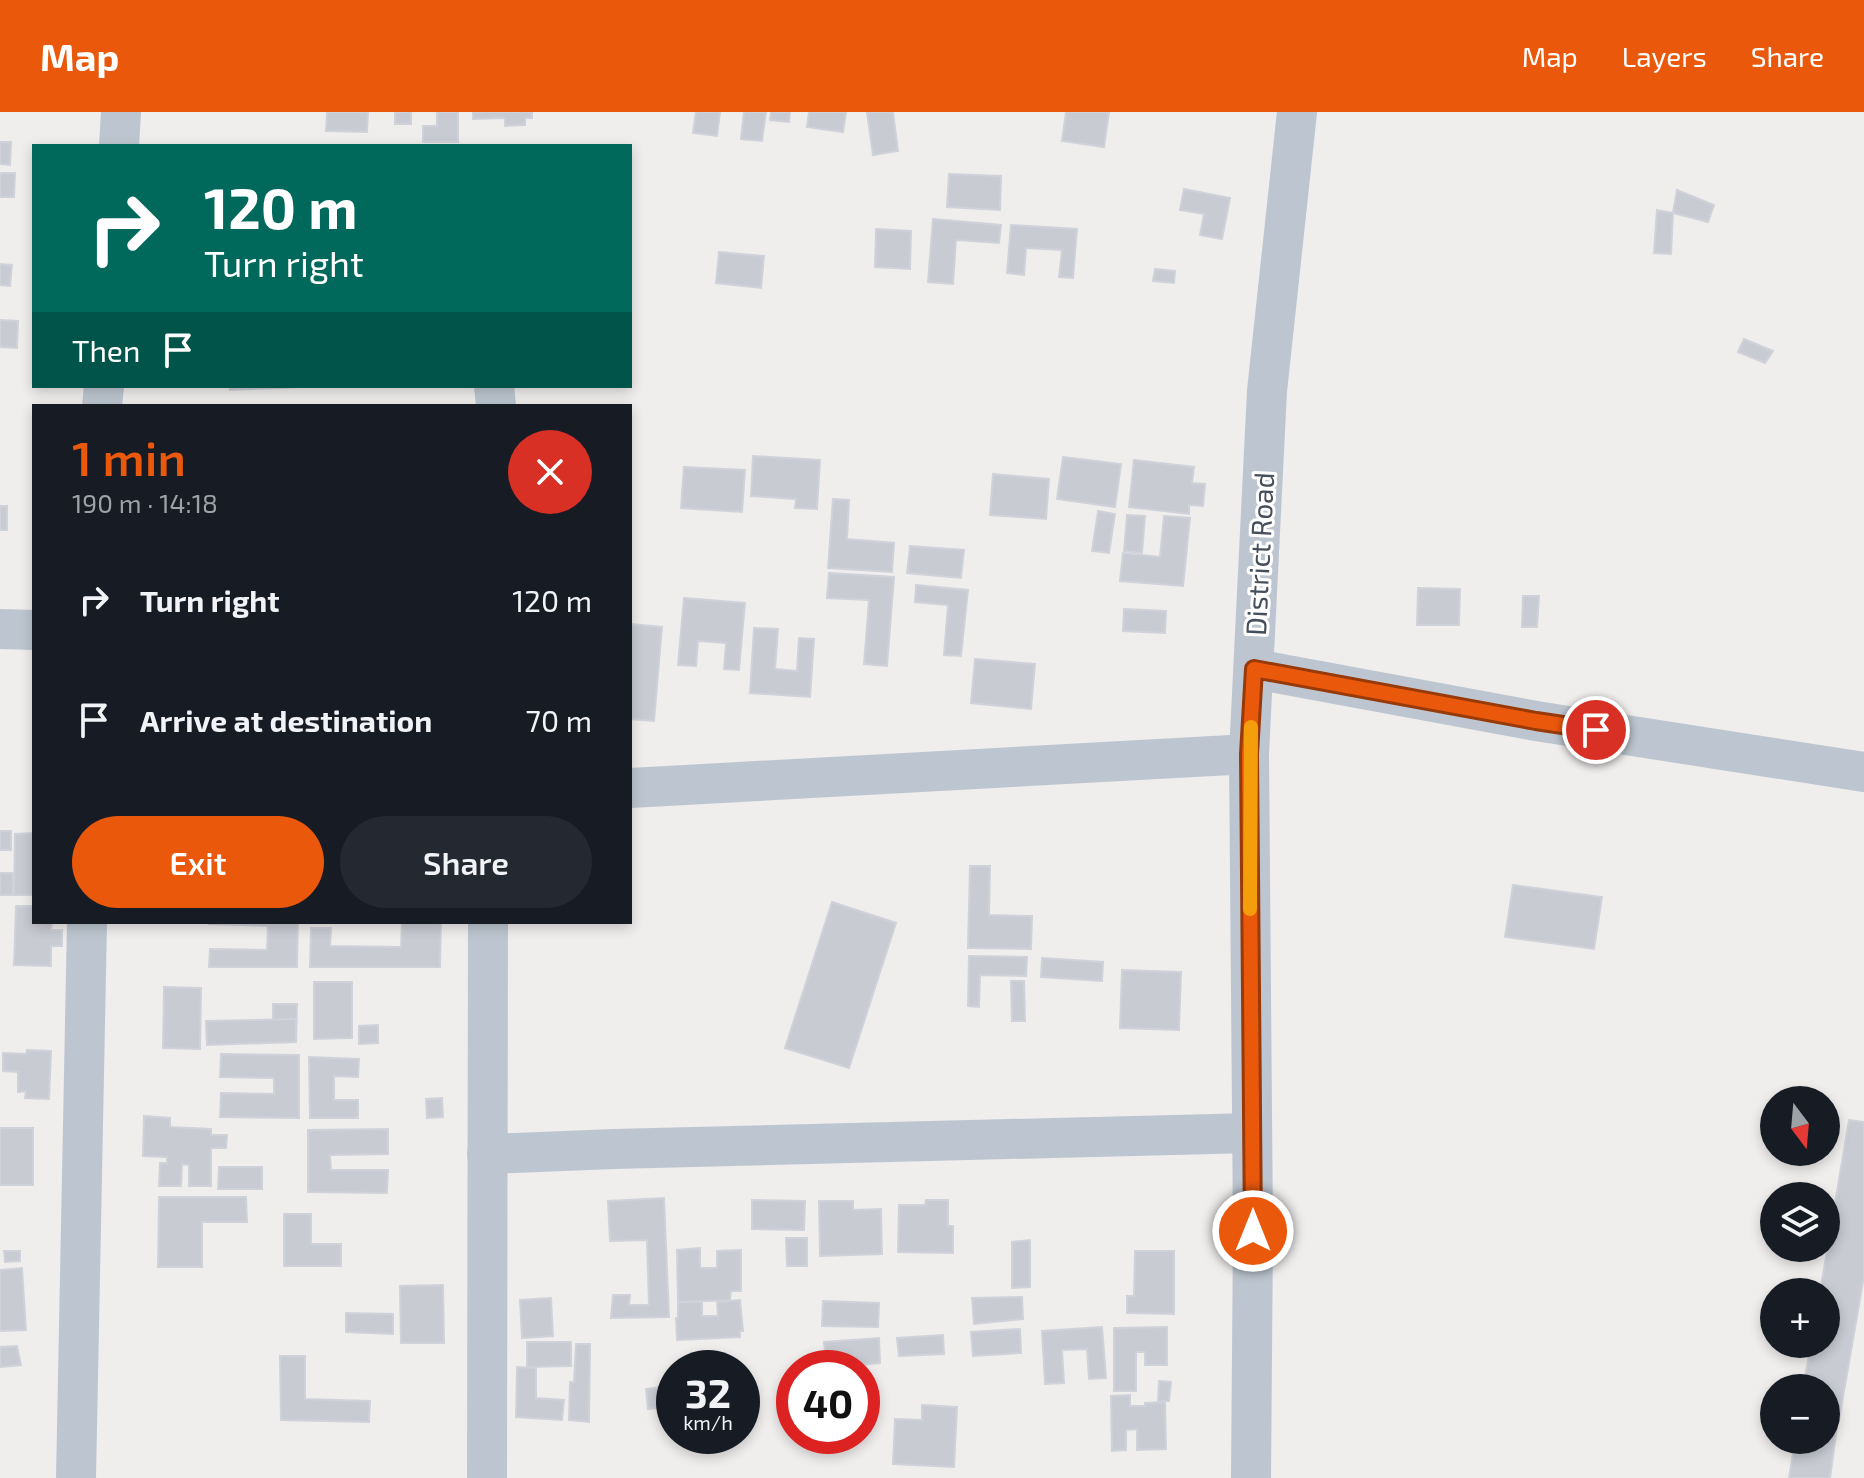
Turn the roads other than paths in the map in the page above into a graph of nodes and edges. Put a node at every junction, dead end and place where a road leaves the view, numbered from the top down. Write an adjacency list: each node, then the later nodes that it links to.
1 (121, 112): 3 (street)
2 (1297, 112): 6 (street, District Road)
3 (119, 144)
4 (0, 629): 5 (street)
5 (32, 630)
6 (1254, 669): 7 (street, District Road); 8 (street)
7 (1249, 754): 9 (street); 12 (street, District Road)
8 (1864, 772)
9 (632, 788)
10 (87, 924): 14 (street)
11 (488, 924): 13 (street)
12 (1252, 1133): 13 (street); 16 (street, District Road)
13 (487, 1154): 15 (street)
14 (76, 1478)
15 (487, 1478)
16 (1251, 1478)

